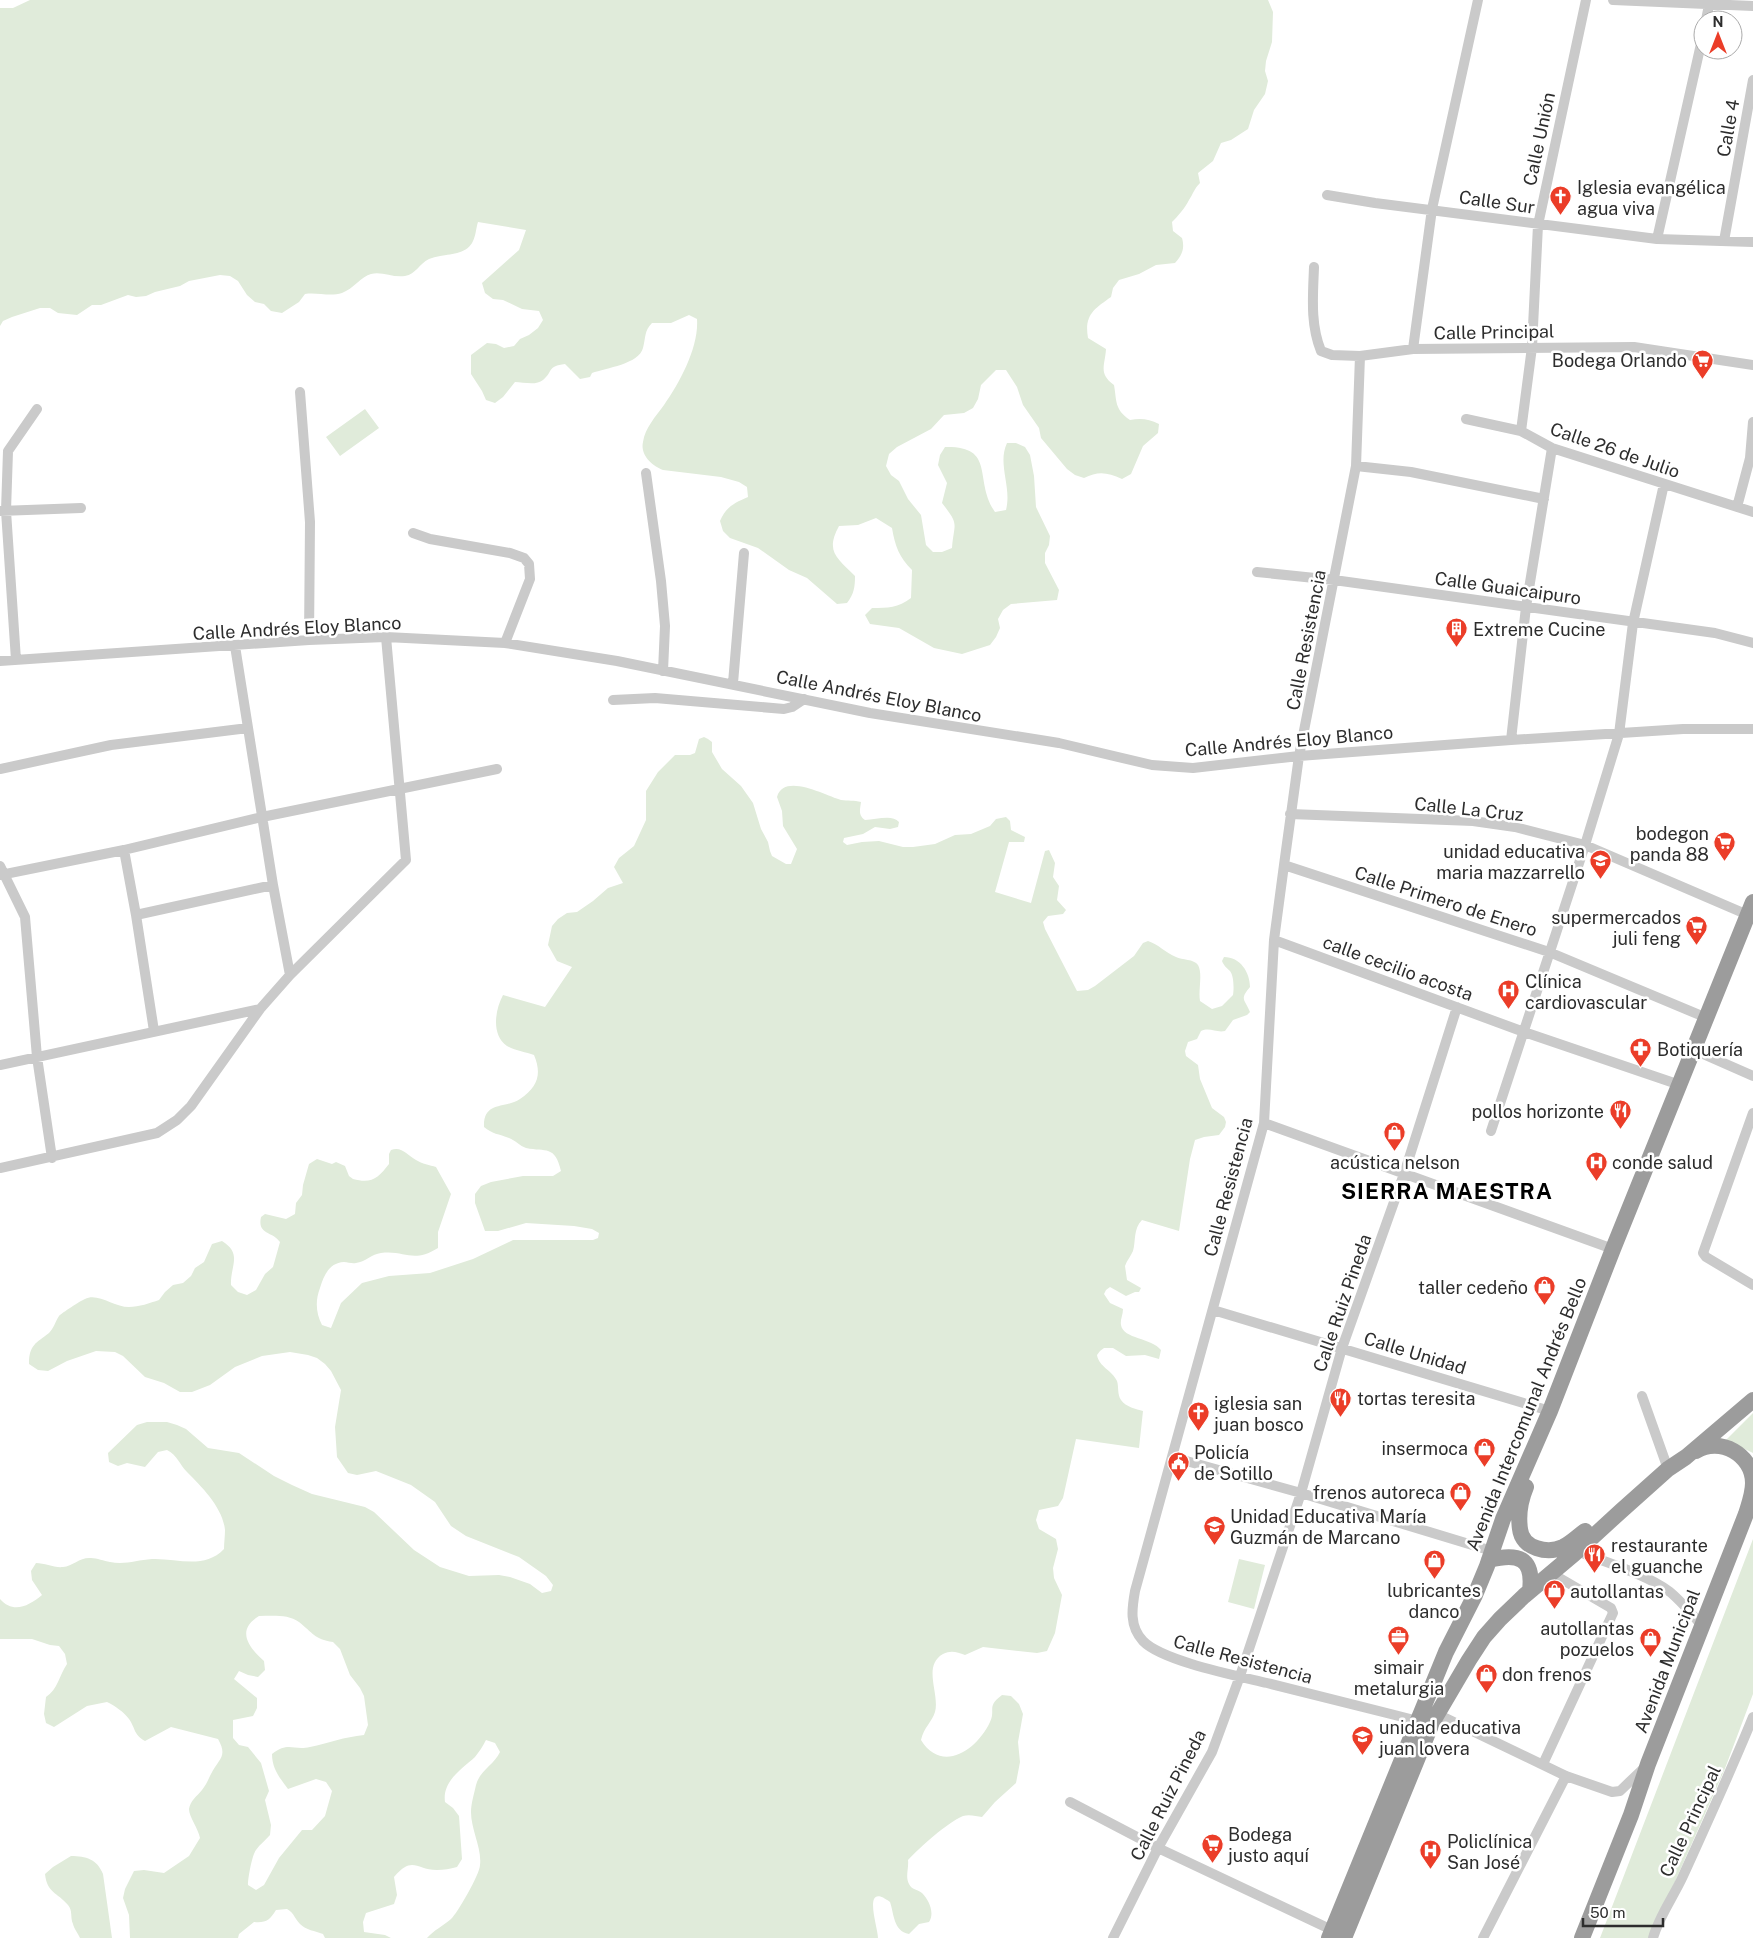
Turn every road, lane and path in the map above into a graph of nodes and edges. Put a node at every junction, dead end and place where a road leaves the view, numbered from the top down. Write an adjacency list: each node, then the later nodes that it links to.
1 (1478, 0): 9 (street)
2 (1586, 0): 10 (street, Calle Unión)
3 (1613, 0): 4 (street)
4 (1710, 3): 5 (street)
5 (1753, 6)
6 (1697, 60): 11 (street)
7 (1753, 80): 12 (street, Calle 4)
8 (1327, 195): 9 (street, Calle Sur)
9 (1432, 209): 10 (street, Calle Sur); 16 (street)
10 (1538, 225): 11 (street, Calle Sur); 15 (street, Calle Unión)
11 (1657, 239): 12 (street, Calle Sur)
12 (1724, 241): 13 (street, Calle Sur)
13 (1753, 242)
14 (1314, 267): 17 (street, Calle Principal)
15 (1532, 347): 16 (street, Calle Principal); 18 (street, Calle Principal); 23 (street)
16 (1413, 349): 17 (street, Calle Principal)
17 (1360, 356): 25 (street, Calle Resistencia)
18 (1753, 365)
19 (300, 392): 40 (street)
20 (37, 409): 31 (street)
21 (1466, 419): 23 (street, Calle 26 de Julio)
22 (1753, 422): 29 (street)
23 (1522, 431): 24 (street, Calle 26 de Julio)
24 (1552, 448): 27 (street, Calle 26 de Julio); 28 (street)
25 (1356, 466): 28 (street); 36 (street, Calle Resistencia)
26 (646, 473): 46 (street)
27 (1664, 484): 29 (street, Calle 26 de Julio); 38 (street)
28 (1544, 499): 37 (street)
29 (1737, 507): 32 (street, Calle 26 de Julio)
30 (81, 508): 31 (street)
31 (3, 511): 44 (street)
32 (1753, 512)
33 (413, 533): 41 (street)
34 (744, 553): 47 (street)
35 (1257, 572): 36 (street, Calle Guaicaipuro)
36 (1334, 580): 37 (street, Calle Guaicaipuro); 54 (street, Calle Resistencia)
37 (1526, 607): 38 (street, Calle Guaicaipuro); 53 (street)
38 (1634, 623): 42 (street, Calle Guaicaipuro); 52 (street)
39 (386, 638): 40 (street, Calle Andrés Eloy Blanco); 41 (street, Calle Andrés Eloy Blanco); 57 (street)
40 (309, 640): 43 (street, Calle Andrés Eloy Blanco)
41 (505, 642): 46 (street, Calle Andrés Eloy Blanco)
42 (1753, 643)
43 (234, 646): 44 (street, Calle Andrés Eloy Blanco); 50 (street)
44 (16, 660): 45 (street, Calle Andrés Eloy Blanco)
45 (0, 661)
46 (663, 671): 47 (street, Calle Andrés Eloy Blanco)
47 (733, 683): 48 (street, Calle Andrés Eloy Blanco)
48 (804, 699): 49 (street); 54 (street, Calle Andrés Eloy Blanco)
49 (612, 700)
50 (248, 728): 55 (street); 59 (street)
51 (1753, 729): 52 (street, Calle Andrés Eloy Blanco)
52 (1619, 734): 53 (street, Calle Andrés Eloy Blanco); 60 (street)
53 (1511, 740): 54 (street, Calle Andrés Eloy Blanco)
54 (1299, 756): 58 (street, Calle Resistencia)
55 (0, 769)
56 (497, 769): 57 (street)
57 (400, 788): 59 (street); 69 (street)
58 (1290, 814): 60 (street, Calle La Cruz); 62 (street, Calle Resistencia)
59 (262, 817): 61 (street); 64 (street)
60 (1585, 845): 65 (street, Calle La Cruz); 68 (street)
61 (124, 850): 63 (street); 66 (street)
62 (1284, 865): 67 (street, Calle Resistencia); 68 (street, Calle Primero de Enero)
63 (1, 872): 76 (street)
64 (273, 885): 66 (street); 69 (street)
65 (1750, 908): 72 (highway, Avenida Intercomunal Andrés Bello)
66 (136, 915): 73 (street)
67 (1274, 940): 70 (street, calle cecilio acosta); 81 (street, Calle Resistencia)
68 (1549, 952): 72 (street, Calle Primero de Enero); 74 (street)
69 (290, 976): 71 (street)
70 (1456, 1007): 74 (street, calle cecilio acosta); 85 (street, Calle Ruiz Pineda)
71 (260, 1009): 73 (street); 83 (street)
72 (1707, 1018): 75 (highway, Avenida Intercomunal Andrés Bello)
73 (154, 1031): 76 (street)
74 (1524, 1032): 79 (street, calle cecilio acosta); 82 (street)
75 (1694, 1050): 78 (street); 79 (highway, Avenida Intercomunal Andrés Bello)
76 (37, 1057): 77 (street); 83 (street)
77 (0, 1065)
78 (1753, 1076)
79 (1680, 1085): 86 (highway, Avenida Intercomunal Andrés Bello)
80 (1753, 1113): 87 (street)
81 (1264, 1123): 85 (street); 88 (street, Calle Resistencia)
82 (1491, 1131)
83 (52, 1158): 84 (street)
84 (0, 1168)
85 (1404, 1174): 86 (street); 89 (street, Calle Ruiz Pineda)
86 (1613, 1249): 92 (highway, Avenida Intercomunal Andrés Bello)
87 (1753, 1285)
88 (1213, 1310): 89 (street, Calle Unidad); 93 (street, Calle Resistencia)
89 (1342, 1348): 92 (street, Calle Unidad); 96 (street, Calle Ruiz Pineda)
90 (1642, 1396): 95 (street)
91 (1753, 1400): 94 (highway)
92 (1550, 1411): 97 (highway); 100 (highway, Avenida Intercomunal Andrés Bello)
93 (1172, 1457): 96 (street); 104 (street, Calle Resistencia)
94 (1686, 1457): 95 (highway); 103 (highway, Avenida Municipal)
95 (1668, 1469): 97 (highway)
96 (1301, 1493): 100 (street); 104 (street, Calle Ruiz Pineda)
97 (1620, 1511): 99 (highway)
98 (1753, 1519): 113 (highway, Avenida Municipal)
99 (1577, 1551): 101 (highway); 103 (street)
100 (1491, 1555): 102 (highway); 107 (highway, Avenida Intercomunal Andrés Bello)
101 (1551, 1574): 102 (highway); 108 (street)
102 (1530, 1591): 105 (highway)
103 (1702, 1626): 109 (highway, Avenida Municipal)
104 (1240, 1676): 107 (street, Calle Resistencia); 112 (street, Calle Ruiz Pineda)
105 (1437, 1714): 108 (street); 114 (highway)
106 (1753, 1717): 117 (street, Calle Principal)
107 (1418, 1721): 114 (highway, Avenida Intercomunal Andrés Bello)
108 (1543, 1764): 110 (street)
109 (1648, 1764): 110 (street); 113 (highway, Avenida Municipal)
110 (1566, 1776): 116 (street)
111 (1070, 1802): 112 (street)
112 (1158, 1848): 114 (street); 115 (street, Calle Ruiz Pineda)
113 (1588, 1932)
114 (1335, 1935)
115 (1113, 1938)
116 (1483, 1938)
117 (1653, 1938)

